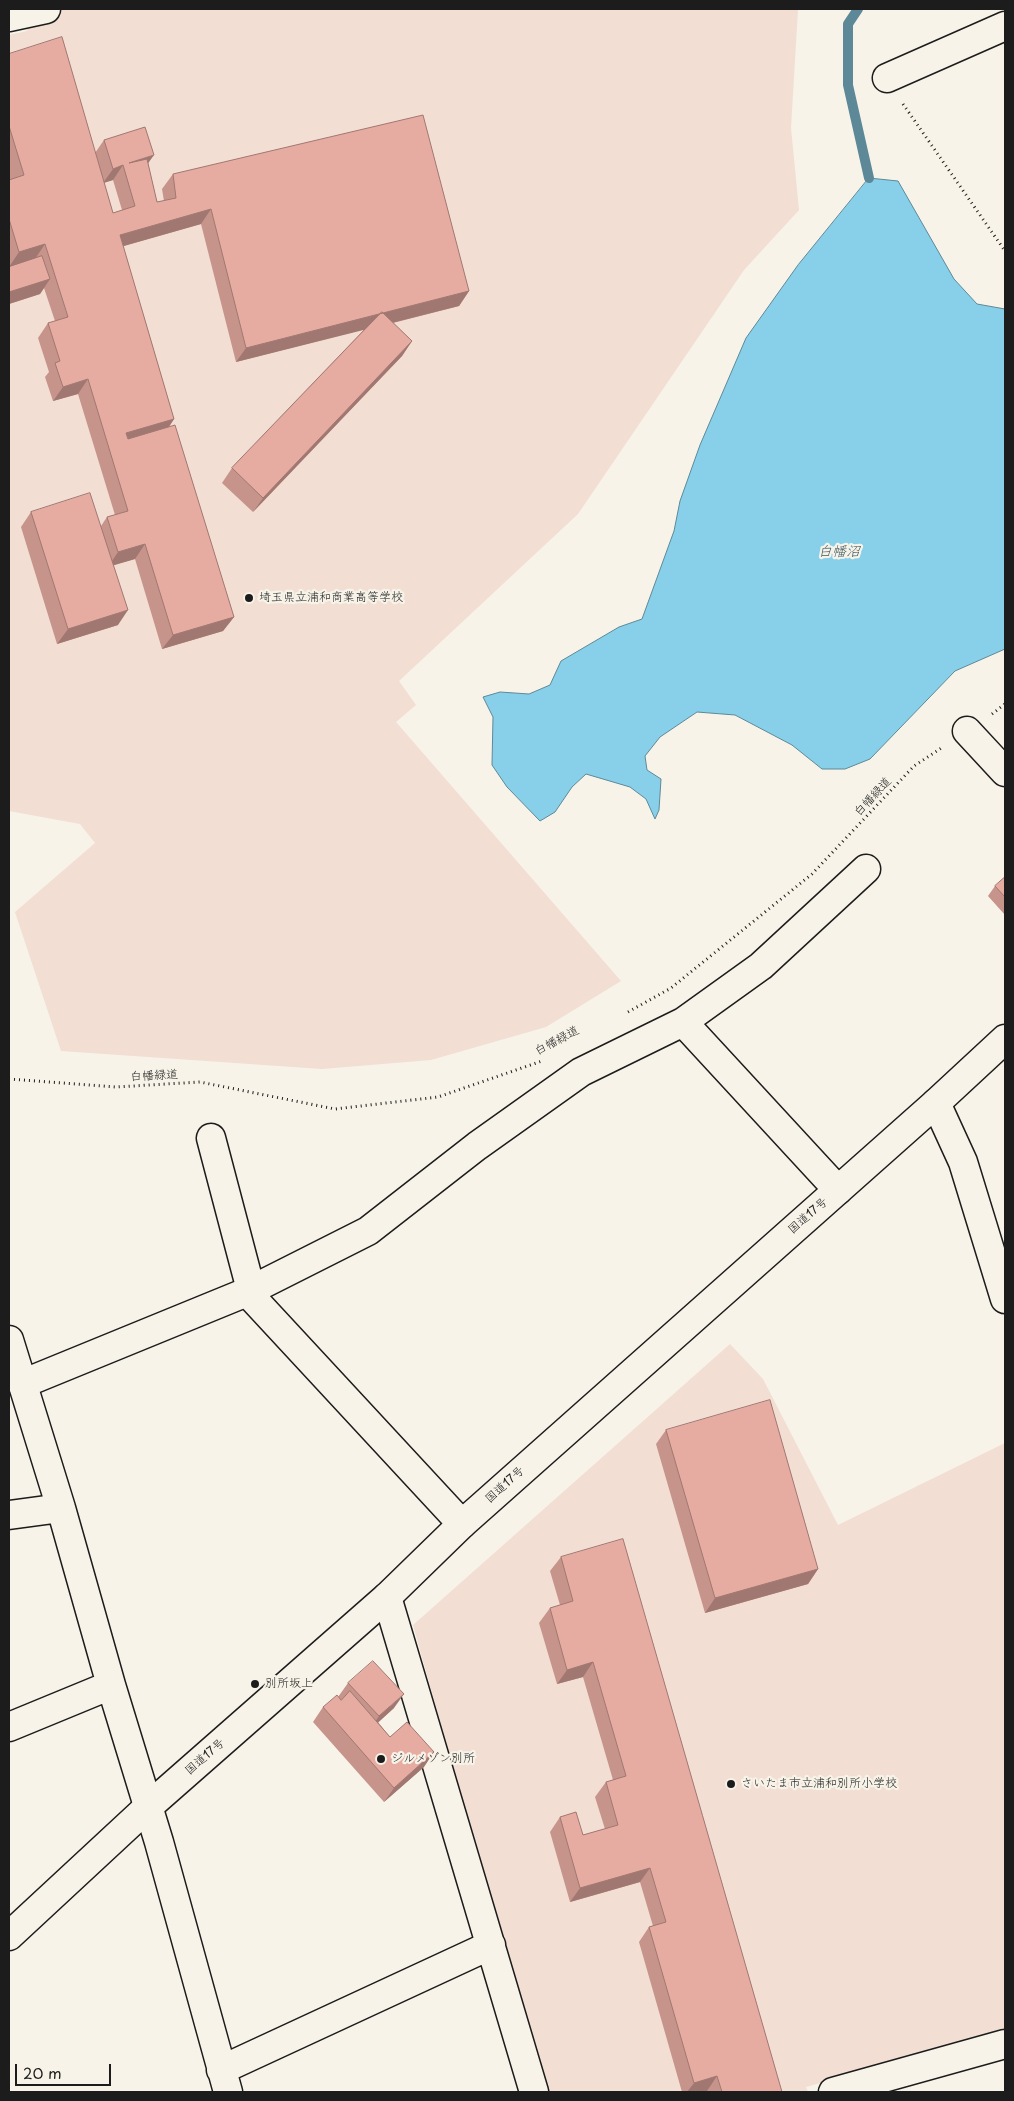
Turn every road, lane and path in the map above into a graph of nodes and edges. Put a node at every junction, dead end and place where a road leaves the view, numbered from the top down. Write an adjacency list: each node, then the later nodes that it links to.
1 (1005, 26): 2 (main road)
2 (887, 78): 3 (path)
3 (1005, 251)
4 (1005, 704): 5 (path, 白幡緑道)
5 (967, 731): 6 (main road); 8 (path, 白幡緑道)
6 (1005, 772)
7 (866, 869): 9 (main road)
8 (620, 1017)
9 (683, 1022): 15 (main road); 16 (main road)
10 (1005, 1039): 13 (main road, 国道17号)
11 (546, 1059): 12 (path, 白幡緑道)
12 (9, 1079)
13 (936, 1103): 15 (main road, 国道17号); 17 (main road)
14 (211, 1138): 16 (main road)
15 (838, 1190): 22 (main road, 国道17号)
16 (249, 1291): 19 (main road); 22 (main road)
17 (1005, 1299)
18 (9, 1340): 19 (main road)
19 (22, 1384): 20 (main road)
20 (62, 1508): 21 (main road); 24 (main road)
21 (9, 1515)
22 (462, 1524): 23 (main road, 国道17号)
23 (387, 1597): 26 (main road, 国道17号); 28 (main road)
24 (110, 1685): 25 (main road); 26 (main road)
25 (9, 1727)
26 (148, 1807): 27 (main road, 国道17号); 30 (main road)
27 (9, 1936)
28 (490, 1945): 30 (main road); 31 (main road)
29 (1005, 2044): 32 (main road)
30 (225, 2081)
31 (534, 2092)
32 (833, 2092)

